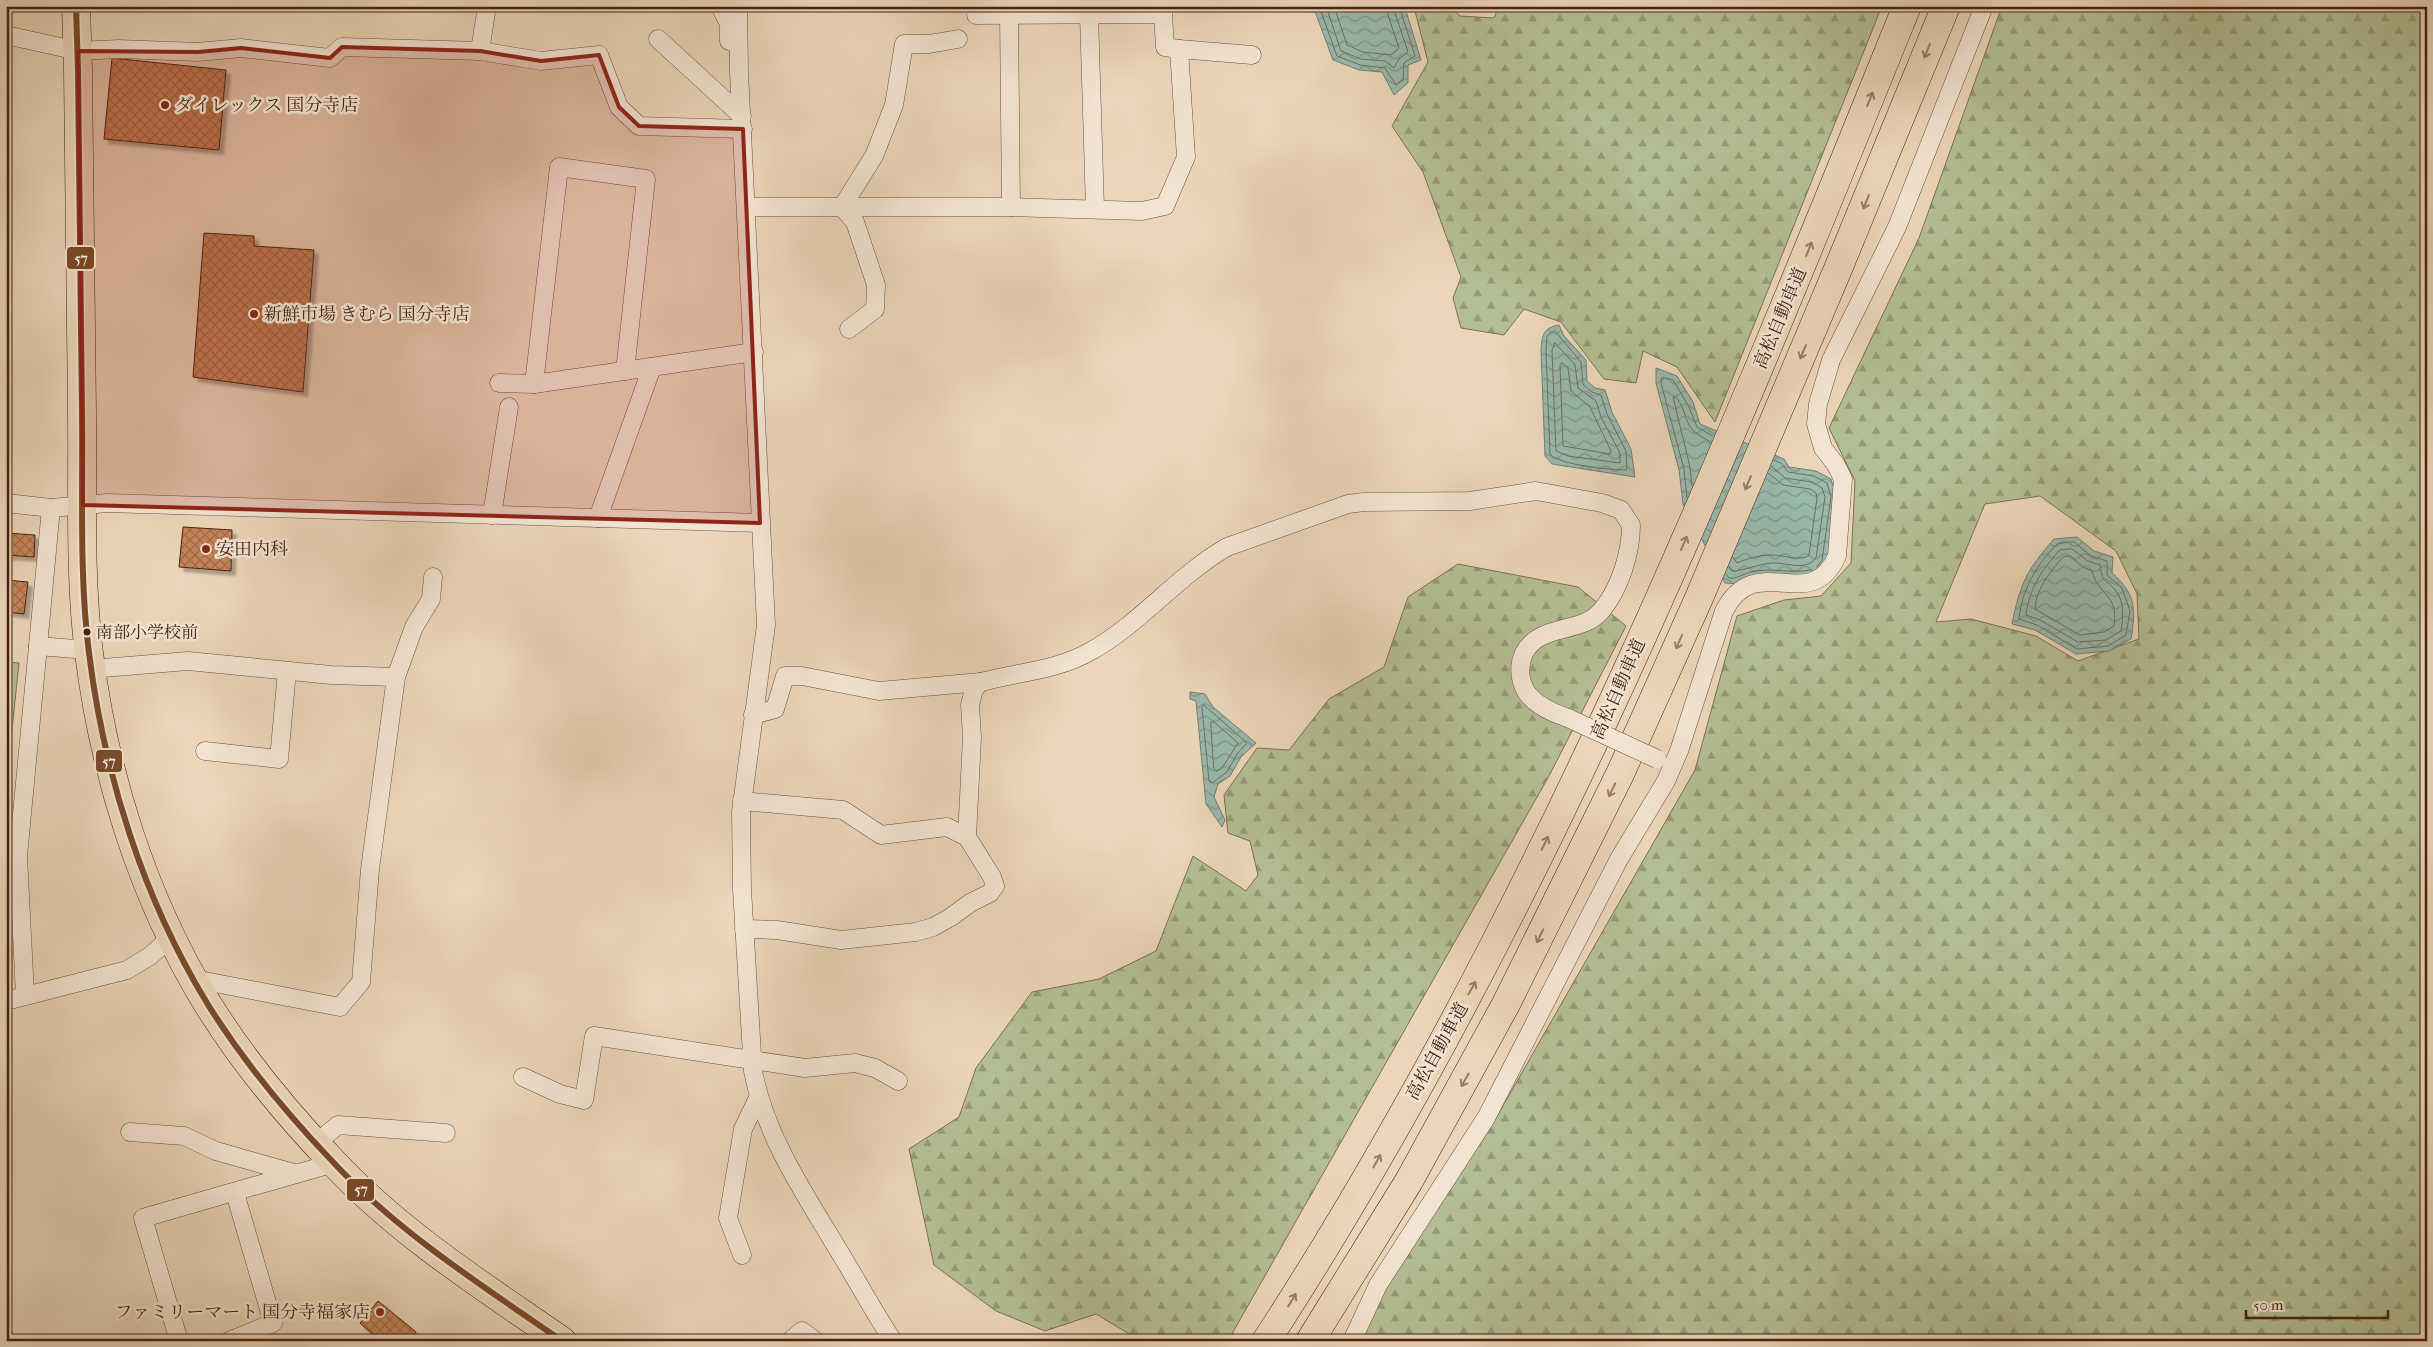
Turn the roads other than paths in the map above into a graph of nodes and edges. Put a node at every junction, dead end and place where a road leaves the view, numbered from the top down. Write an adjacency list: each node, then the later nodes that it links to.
1 (76, 6): 15 (main road)
2 (487, 6): 16 (street)
3 (720, 6): 18 (street)
4 (738, 6): 18 (street)
5 (1907, 6): 70 (main road, 高松自動車道, one-way to 5)
6 (1946, 6): 71 (main road, 高松自動車道, one-way to 71)
7 (1984, 6): 45 (street)
8 (976, 15): 9 (street)
9 (1009, 15): 10 (street); 22 (street)
10 (1089, 15): 14 (street); 23 (street)
11 (6, 35): 15 (street)
12 (658, 39): 19 (street)
13 (958, 39): 21 (street)
14 (1179, 49): 17 (street); 23 (street)
15 (78, 51): 16 (street); 32 (main road)
16 (480, 51): 19 (street)
17 (1252, 55)
18 (739, 72): 19 (street)
19 (742, 123): 20 (street)
20 (747, 207): 21 (street); 25 (street)
21 (842, 207): 22 (street); 24 (street)
22 (1010, 207): 23 (street)
23 (1095, 209)
24 (849, 329)
25 (754, 352): 26 (street); 36 (street)
26 (652, 367): 27 (street); 35 (street)
27 (625, 371): 29 (street); 29 (street)
28 (499, 383): 29 (street)
29 (534, 384)
30 (509, 407): 34 (street)
31 (6, 502): 33 (street)
32 (83, 505): 33 (street); 34 (street); 39 (main road)
33 (51, 508): 38 (street)
34 (492, 515): 35 (street)
35 (598, 518): 36 (street)
36 (760, 523): 43 (street)
37 (433, 576): 41 (street)
38 (38, 646): 39 (street); 51 (street)
39 (90, 659): 40 (street); 49 (main road)
40 (287, 671): 41 (street); 44 (street)
41 (396, 677): 50 (street)
42 (981, 682): 43 (street); 45 (street, bridge); 47 (street)
43 (753, 715): 46 (street)
44 (205, 752)
45 (1665, 762): 72 (street)
46 (742, 801): 47 (street); 48 (street)
47 (967, 837): 48 (street)
48 (744, 929): 53 (street)
49 (171, 937): 50 (main road); 51 (street)
50 (194, 979): 59 (main road)
51 (25, 995): 52 (street)
52 (6, 1001)
53 (752, 1061): 54 (street); 55 (street); 56 (street)
54 (523, 1077)
55 (898, 1081)
56 (758, 1098): 63 (street); 64 (street)
57 (130, 1132): 61 (street)
58 (446, 1133): 59 (street)
59 (316, 1143): 60 (main road)
60 (334, 1164): 61 (street); 67 (main road)
61 (297, 1174): 62 (street)
62 (235, 1193): 65 (street); 66 (street)
63 (742, 1255)
64 (891, 1340)
65 (179, 1341)
66 (229, 1341)
67 (562, 1341)
68 (790, 1341): 69 (street)
69 (815, 1341)
70 (1266, 1341)
71 (1310, 1341)
72 (1352, 1341)

